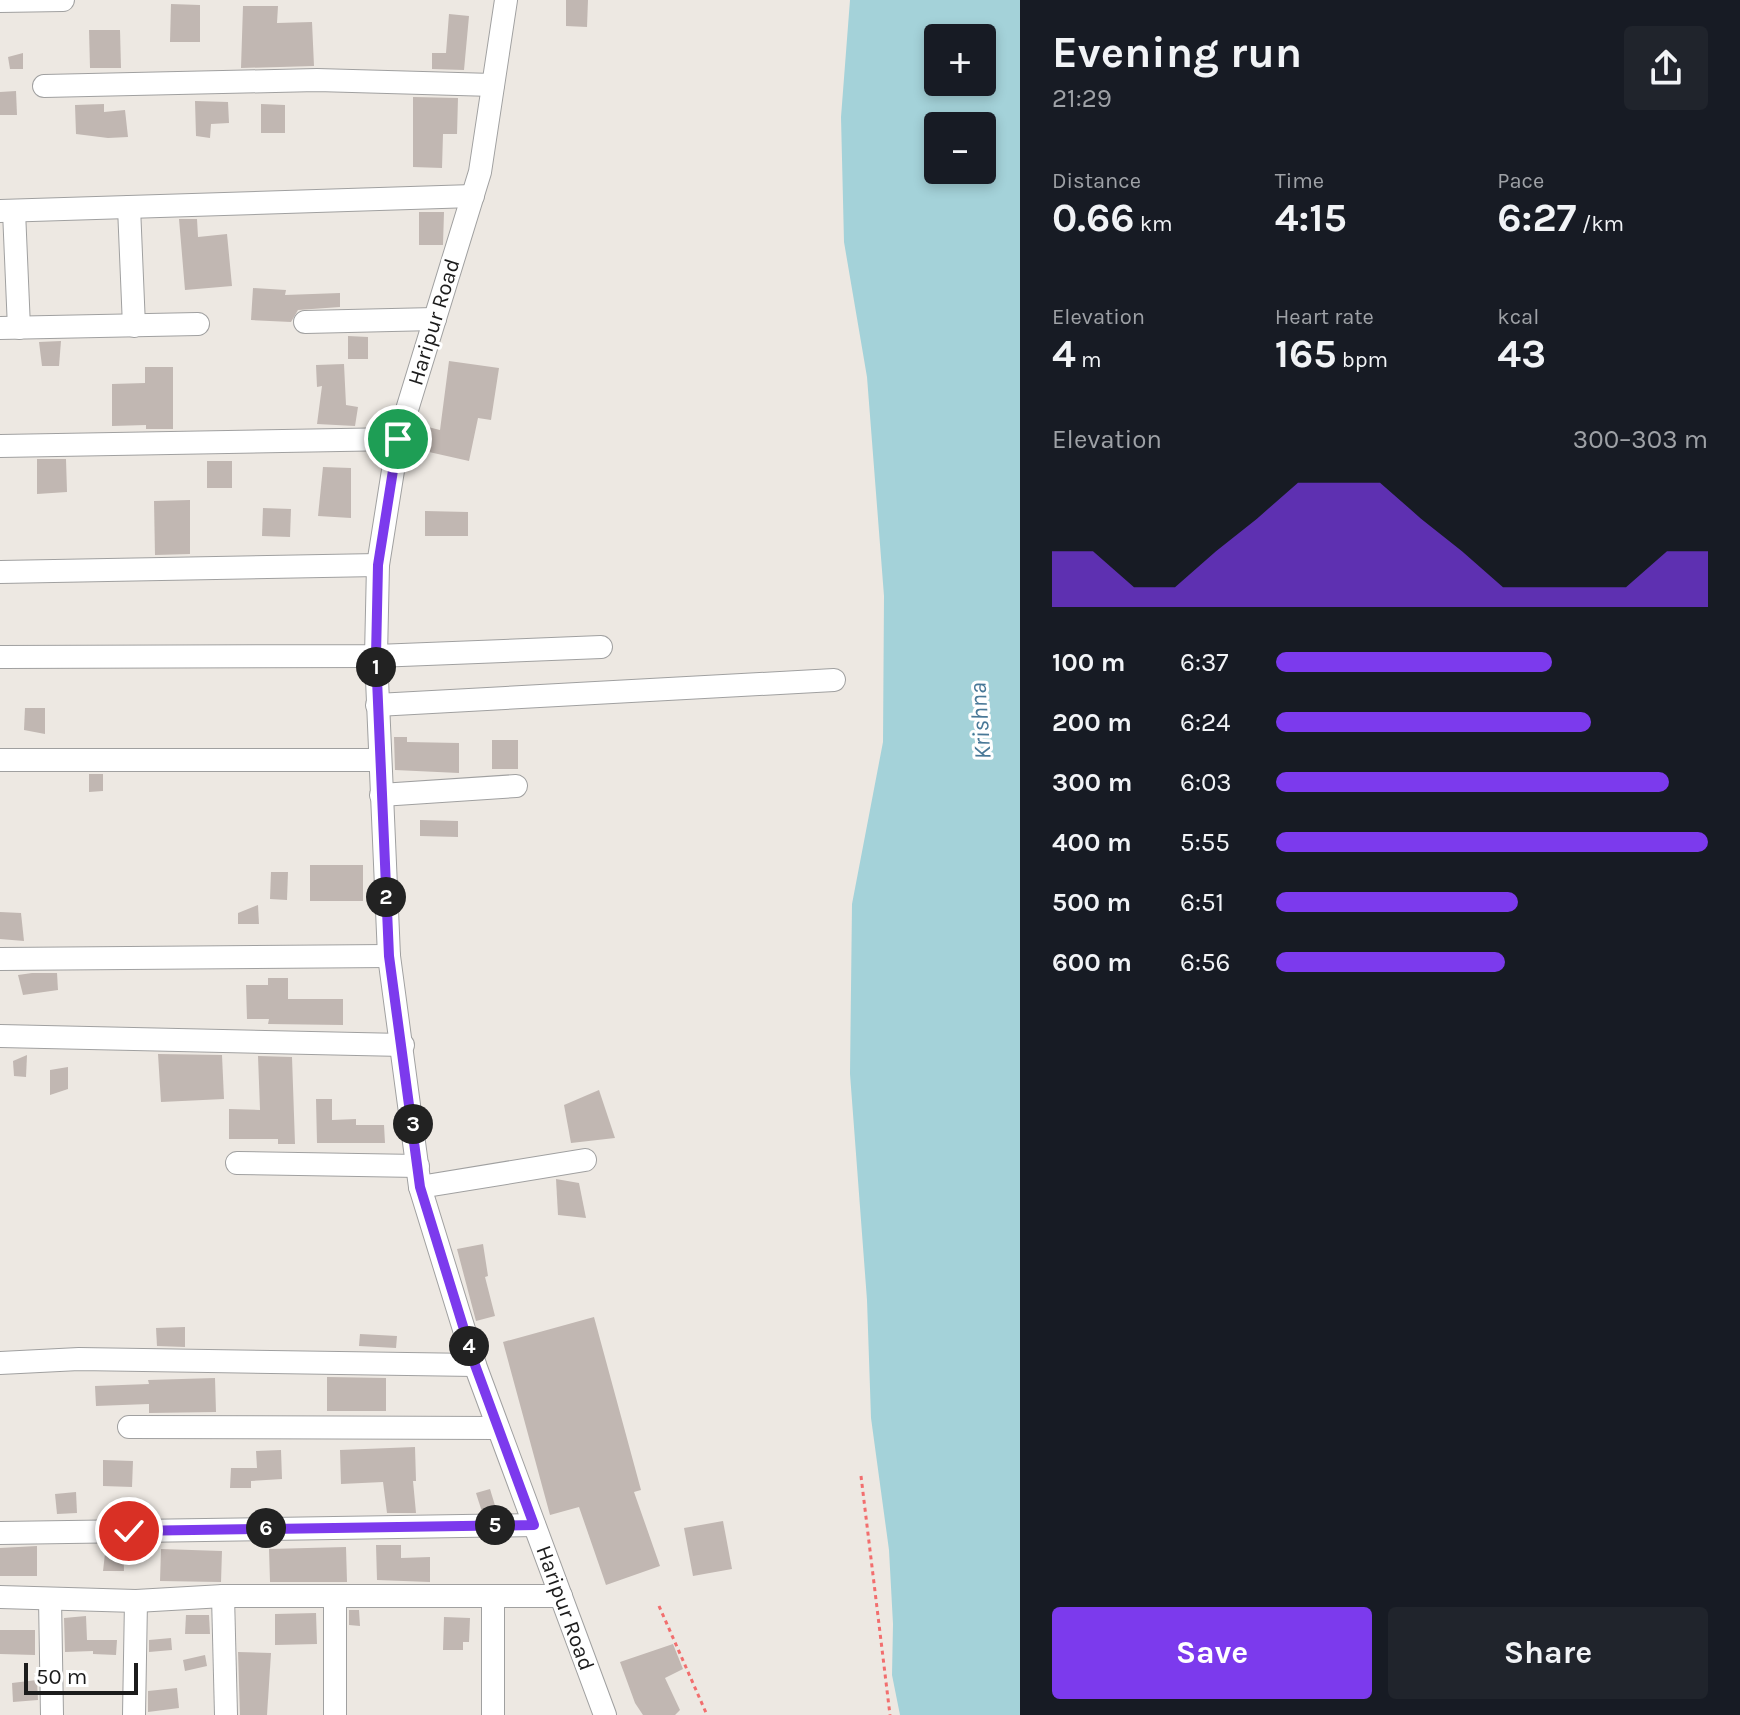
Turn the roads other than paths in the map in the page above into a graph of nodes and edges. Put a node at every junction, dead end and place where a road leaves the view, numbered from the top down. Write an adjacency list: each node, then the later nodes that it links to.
1 (63, 0): 3 (street)
2 (506, 0): 4 (street, Haripur Road)
3 (0, 1)
4 (493, 85): 5 (street); 6 (street, Haripur Road)
5 (44, 86)
6 (473, 196): 7 (street); 9 (street, Haripur Road)
7 (129, 207): 8 (street); 12 (street)
8 (7, 211): 13 (street)
9 (435, 319): 10 (street); 14 (street, Haripur Road)
10 (305, 322)
11 (198, 324): 12 (street)
12 (134, 326): 13 (street)
13 (10, 328)
14 (398, 439): 15 (street); 16 (street, Haripur Road)
15 (0, 446)
16 (378, 565): 17 (street); 19 (street, Haripur Road)
17 (0, 572)
18 (601, 647): 19 (street)
19 (376, 656): 20 (street); 22 (street, Haripur Road)
20 (0, 657)
21 (834, 680): 22 (street)
22 (377, 705): 24 (street, Haripur Road)
23 (0, 760): 24 (street)
24 (379, 760): 26 (street, Haripur Road)
25 (516, 786): 26 (street)
26 (381, 795): 27 (street, Haripur Road)
27 (389, 956): 28 (street); 30 (street, Haripur Road)
28 (0, 959)
29 (0, 1036): 30 (street)
30 (403, 1045): 33 (street, Haripur Road)
31 (585, 1160): 33 (street)
32 (237, 1163): 33 (street)
33 (419, 1176): 35 (street, Haripur Road)
34 (0, 1363): 35 (street)
35 (475, 1365): 37 (street, Haripur Road)
36 (129, 1427): 37 (street)
37 (498, 1428): 38 (street, Haripur Road)
38 (534, 1525): 39 (street); 42 (street, Haripur Road)
39 (0, 1533)
40 (223, 1596): 44 (street); 46 (street); 49 (street)
41 (493, 1596): 42 (street); 44 (street); 51 (street)
42 (561, 1596): 52 (street, Haripur Road)
43 (0, 1597): 45 (street)
44 (335, 1598): 50 (street)
45 (50, 1599): 46 (street); 47 (street)
46 (136, 1601): 48 (street)
47 (52, 1715)
48 (134, 1715)
49 (226, 1715)
50 (335, 1715)
51 (493, 1715)
52 (605, 1715)

